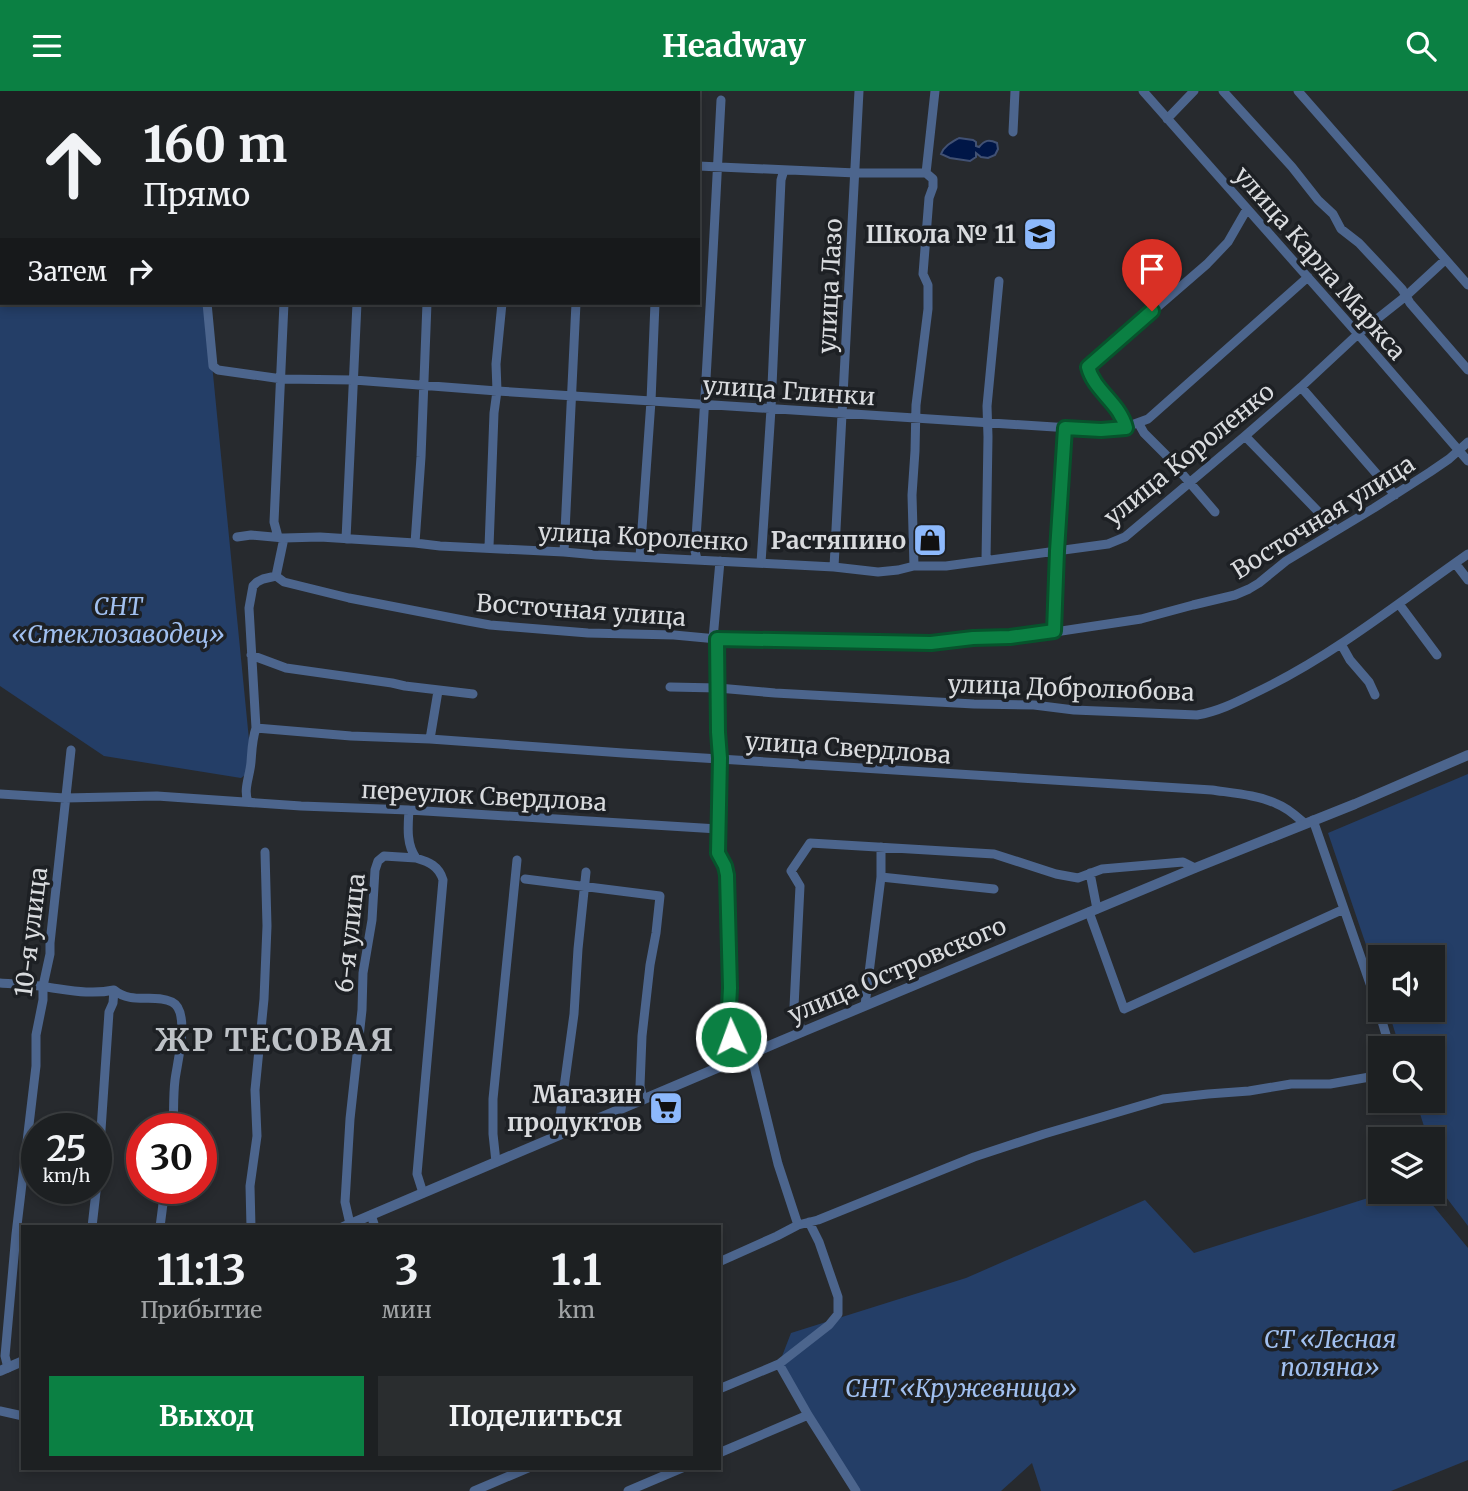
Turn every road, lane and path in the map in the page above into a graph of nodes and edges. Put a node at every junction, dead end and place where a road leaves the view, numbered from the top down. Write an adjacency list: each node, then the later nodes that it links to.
1 (859, 91): 14 (street, улица Лазо)
2 (935, 91): 15 (street)
3 (1015, 91): 10 (street)
4 (1143, 91): 9 (street, улица Карла Маркса)
5 (1194, 91): 9 (street)
6 (1223, 91): 21 (street)
7 (1298, 91): 17 (street)
8 (721, 100): 12 (street)
9 (1167, 119): 16 (street, улица Карла Маркса)
10 (1013, 132)
11 (700, 166): 12 (street)
12 (718, 166): 13 (street); 38 (street)
13 (784, 170): 14 (street); 39 (street)
14 (856, 173): 15 (street); 40 (street, улица Лазо)
15 (926, 173): 41 (street)
16 (1247, 209): 18 (street, улица Карла Маркса); 45 (street)
17 (1445, 260): 20 (street); 21 (street, улица Короленко)
18 (1308, 278): 29 (street, улица Карла Маркса); 43 (street, улица Глинки)
19 (999, 281): 42 (street)
20 (1468, 285)
21 (1406, 296): 29 (street, улица Короленко); 30 (street)
22 (207, 305): 31 (street, улица Глинки)
23 (284, 305): 31 (street)
24 (357, 305): 32 (street)
25 (427, 305): 33 (street)
26 (502, 305): 35 (street)
27 (576, 305): 36 (street)
28 (655, 305): 37 (street)
29 (1358, 334): 34 (street, улица Короленко); 48 (street, улица Карла Маркса)
30 (1468, 370)
31 (282, 379): 32 (street, улица Глинки); 55 (street)
32 (354, 380): 33 (street, улица Глинки); 56 (street)
33 (424, 385): 35 (street, улица Глинки); 57 (street)
34 (1301, 387): 46 (street, улица Короленко); 51 (street)
35 (497, 391): 36 (street, улица Глинки); 58 (street)
36 (572, 395): 37 (street, улица Глинки); 60 (street)
37 (651, 401): 38 (street, улица Глинки); 62 (street)
38 (706, 405): 39 (street, улица Глинки); 63 (street)
39 (771, 409): 40 (street, улица Глинки); 66 (street)
40 (843, 414): 41 (street, улица Глинки); 69 (street, улица Лазо)
41 (917, 419): 42 (street, улица Глинки); 68 (street)
42 (987, 422): 44 (street, улица Глинки); 64 (street)
43 (1139, 424): 45 (street, улица Глинки); 50 (street)
44 (1065, 428): 45 (street, улица Глинки); 59 (street)
45 (1126, 428)
46 (1245, 436): 50 (street, улица Короленко); 53 (street)
47 (1468, 443): 48 (street, Восточная улица)
48 (1459, 451): 49 (street, улица Карла Маркса); 51 (street, Восточная улица)
49 (1468, 461)
50 (1189, 483): 52 (street); 59 (street, улица Короленко)
51 (1395, 495): 53 (street, Восточная улица)
52 (1215, 512)
53 (1336, 530): 73 (street, Восточная улица)
54 (237, 537): 55 (street, улица Короленко)
55 (281, 538): 56 (street, улица Короленко); 70 (street)
56 (346, 539): 57 (street, улица Короленко)
57 (415, 543): 58 (street, улица Короленко)
58 (489, 547): 60 (street, улица Короленко)
59 (1057, 551): 64 (street, улица Короленко); 73 (street)
60 (564, 552): 62 (street, улица Короленко)
61 (1468, 554): 67 (street, улица Добролюбова)
62 (640, 557): 63 (street, улица Короленко)
63 (697, 559): 65 (street, улица Короленко)
64 (986, 560): 68 (street, улица Короленко)
65 (720, 561): 66 (street, улица Короленко); 74 (street)
66 (761, 563): 69 (street, улица Короленко)
67 (1455, 563): 71 (street); 72 (street, улица Добролюбова)
68 (914, 566): 69 (street, улица Короленко)
69 (834, 567)
70 (276, 576): 74 (street, Восточная улица); 76 (street)
71 (1468, 580)
72 (1399, 604): 75 (street, улица Добролюбова); 77 (street)
73 (1054, 631): 74 (street, Восточная улица)
74 (715, 639): 79 (street)
75 (1341, 644): 79 (street, улица Добролюбова); 82 (street)
76 (251, 655): 80 (street); 83 (street)
77 (1437, 655)
78 (670, 687): 79 (street, улица Добролюбова)
79 (718, 688): 87 (street)
80 (438, 691): 81 (street); 84 (street)
81 (473, 694)
82 (1375, 695)
83 (256, 728): 84 (street, улица Свердлова); 90 (street)
84 (430, 739): 87 (street, улица Свердлова)
85 (71, 750): 89 (street, 10-я улица)
86 (1468, 755): 92 (street, улица Островского)
87 (720, 758): 92 (street, улица Свердлова); 93 (street)
88 (0, 794): 89 (street, переулок Свердлова)
89 (65, 798): 90 (street, переулок Свердлова); 108 (street, 10-я улица)
90 (248, 802): 91 (street, переулок Свердлова)
91 (409, 810): 93 (street, переулок Свердлова); 96 (street)
92 (1309, 822): 98 (street, улица Островского); 105 (street)
93 (718, 829): 114 (street)
94 (881, 847): 100 (street); 101 (street); 111 (street)
95 (265, 852): 126 (street)
96 (416, 858): 120 (street); 127 (street, 6-я улица)
97 (517, 860): 119 (street)
98 (1195, 868): 100 (street); 106 (street, улица Островского)
99 (586, 872): 103 (street)
100 (1090, 873): 106 (street)
101 (881, 877): 104 (street); 110 (street)
102 (525, 879): 103 (street)
103 (584, 887): 116 (street); 118 (street)
104 (994, 889)
105 (1344, 909): 106 (street); 112 (street)
106 (1093, 911): 110 (street, улица Островского)
107 (0, 983): 108 (street)
108 (43, 986): 109 (street); 132 (street, 10-я улица)
109 (114, 990): 117 (street); 124 (street)
110 (865, 1005): 111 (street, улица Островского)
111 (802, 1032): 113 (street, улица Островского)
112 (1386, 1036)
113 (751, 1054): 114 (street, улица Островского); 128 (street)
114 (734, 1061): 116 (street, улица Островского)
115 (1368, 1077): 123 (street)
116 (643, 1099): 118 (street, улица Островского)
117 (174, 1113)
118 (564, 1133): 119 (street, улица Островского)
119 (496, 1162): 120 (street, улица Островского)
120 (423, 1193): 122 (street, улица Островского)
121 (162, 1204): 125 (street)
122 (373, 1221): 127 (street, улица Островского)
123 (809, 1222): 128 (street); 131 (street)
124 (92, 1225)
125 (160, 1225)
126 (251, 1225)
127 (346, 1225)
128 (798, 1225): 129 (street)
129 (721, 1261)
130 (21, 1362): 132 (street)
131 (779, 1364): 133 (street); 135 (street)
132 (4, 1369)
133 (721, 1388)
134 (0, 1411): 136 (street)
135 (808, 1415): 137 (street); 142 (street)
136 (21, 1416)
137 (721, 1452)
138 (523, 1470): 140 (street)
139 (677, 1470): 141 (street)
140 (474, 1491)
141 (628, 1491)
142 (856, 1491)

